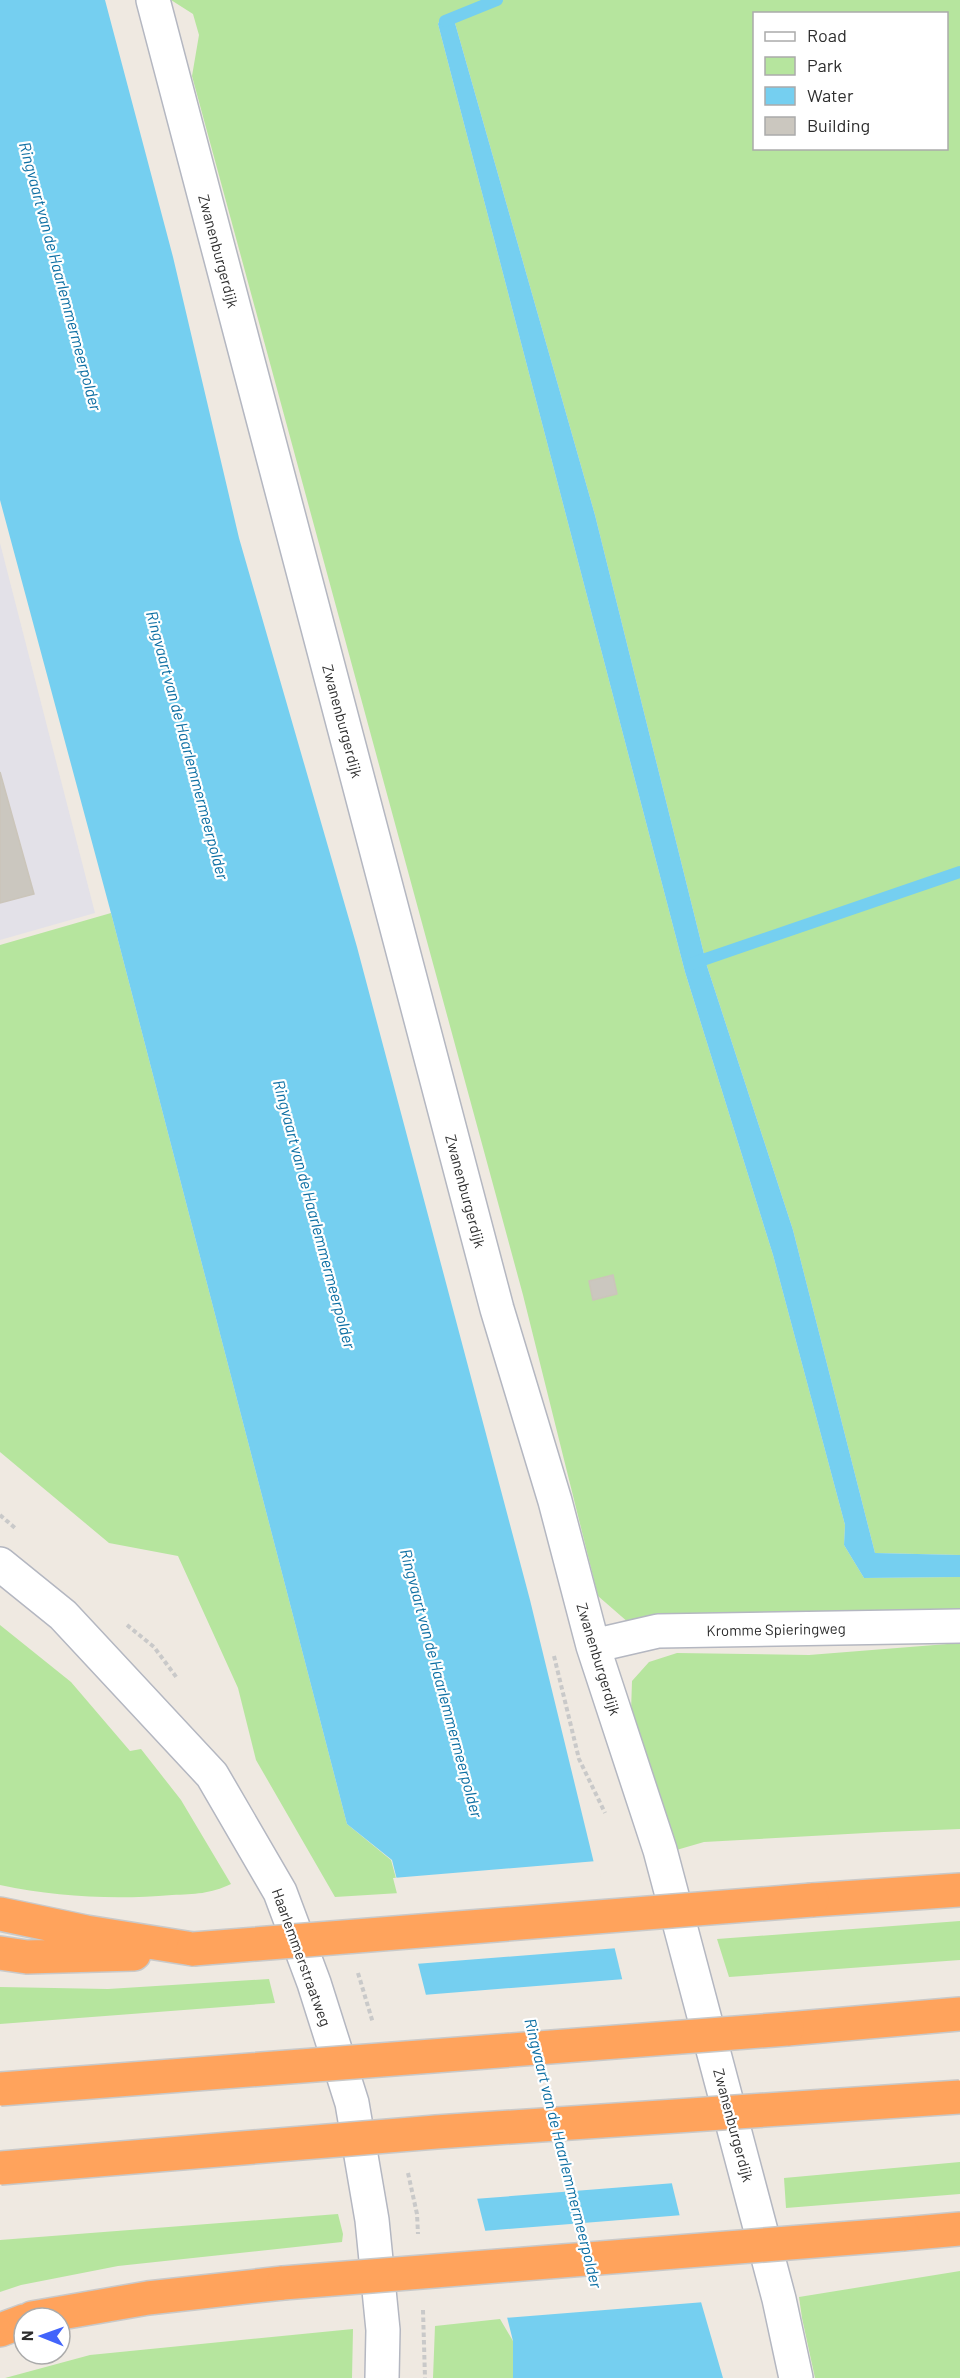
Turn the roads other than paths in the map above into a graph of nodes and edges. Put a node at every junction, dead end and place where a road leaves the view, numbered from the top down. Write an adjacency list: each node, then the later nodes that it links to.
1 (153, 0): 4 (street, Zwanenburgerdijk)
2 (0, 1564): 15 (street, Haarlemmerstraatweg)
3 (960, 1626): 4 (street, Kromme Spieringweg)
4 (593, 1646): 16 (street, Zwanenburgerdijk)
5 (960, 1890): 7 (highway, bridge)
6 (0, 1914): 7 (highway)
7 (193, 1949): 8 (highway)
8 (0, 1953)
9 (960, 2014): 10 (highway, bridge)
10 (0, 2089)
11 (960, 2097): 12 (highway, bridge)
12 (0, 2168)
13 (960, 2229): 14 (highway, bridge)
14 (72, 2311)
15 (382, 2378)
16 (796, 2378)

